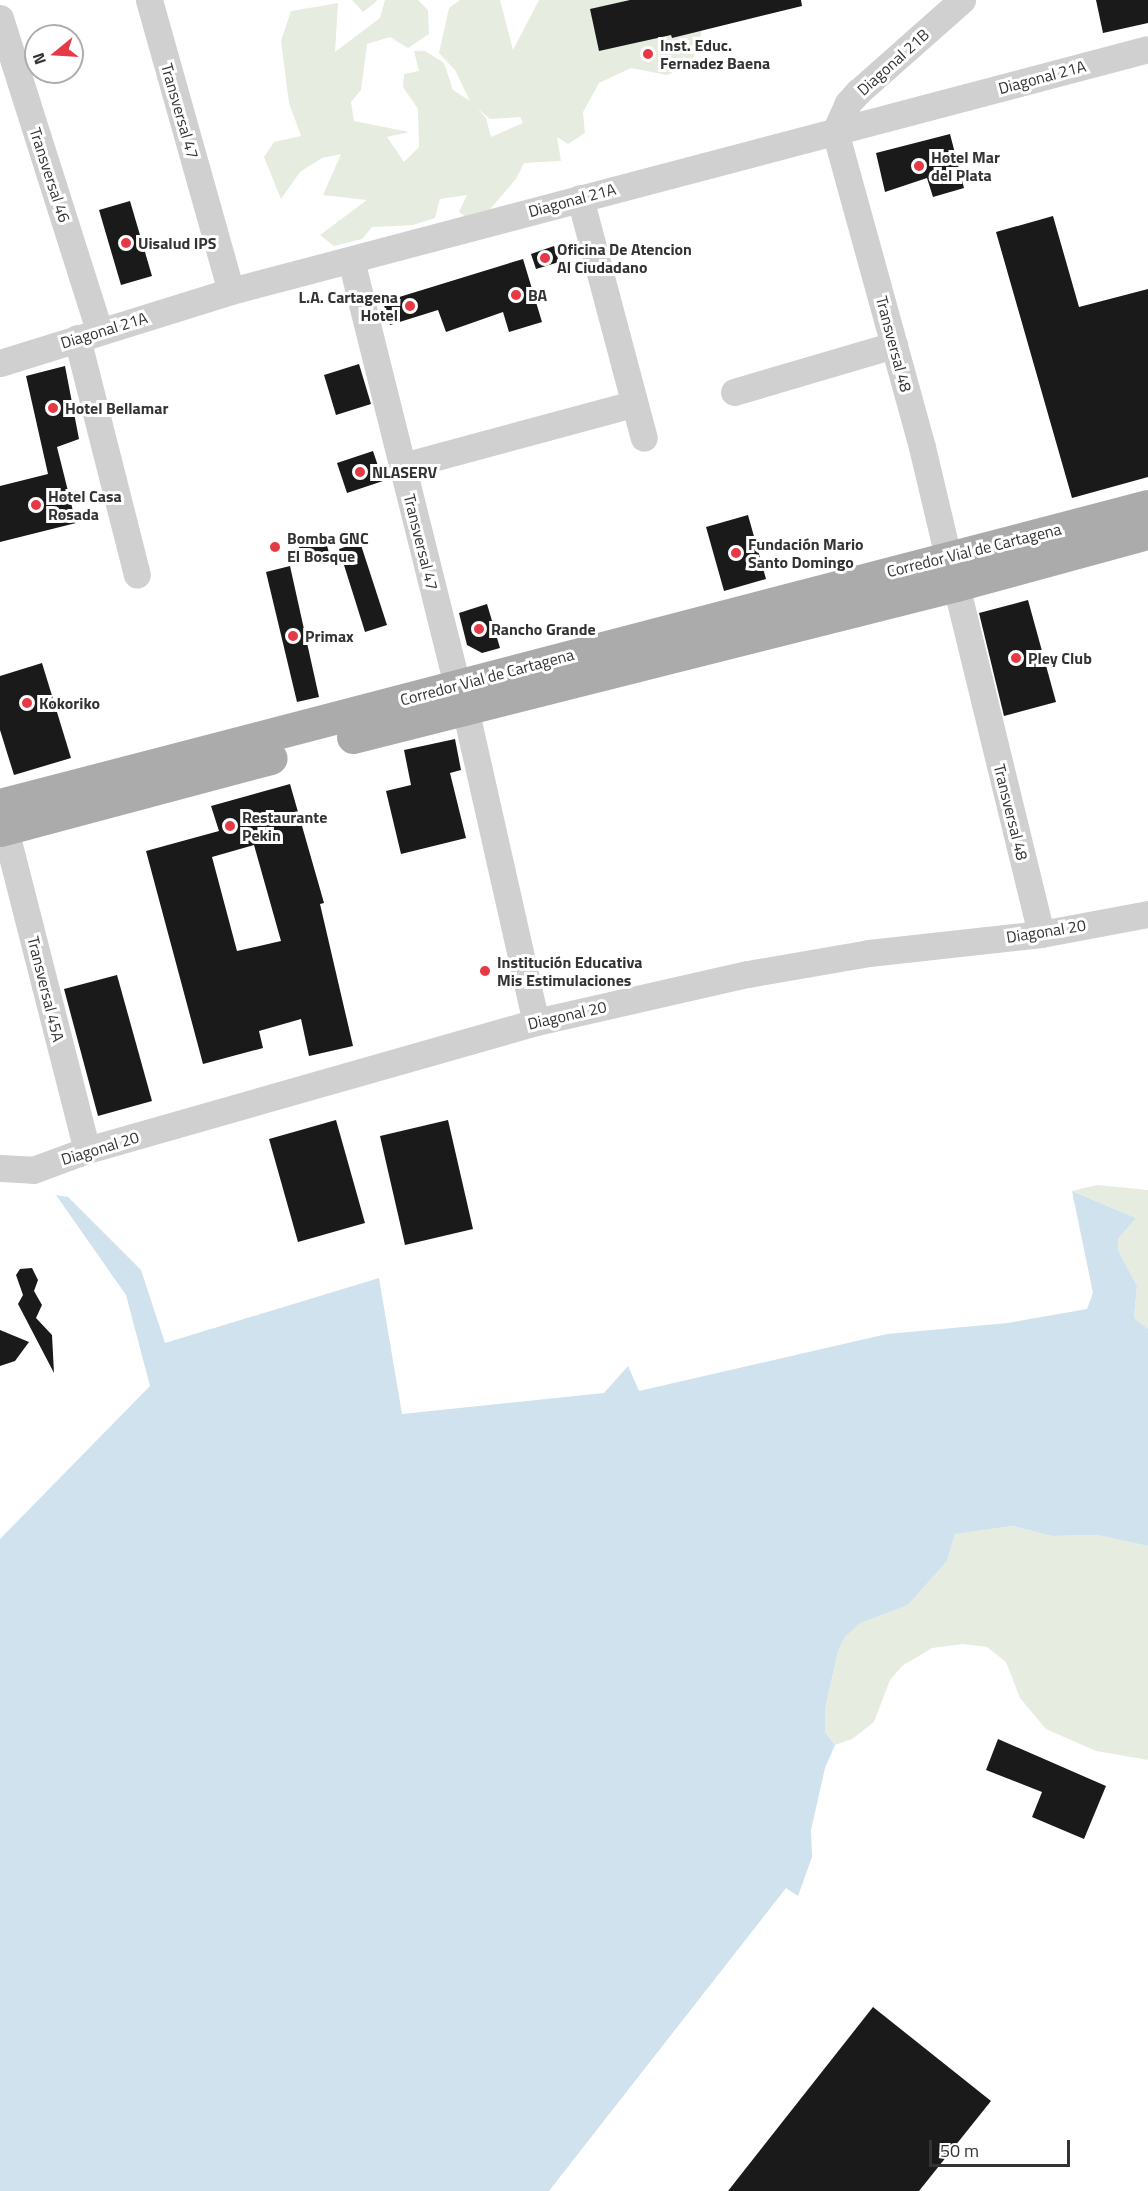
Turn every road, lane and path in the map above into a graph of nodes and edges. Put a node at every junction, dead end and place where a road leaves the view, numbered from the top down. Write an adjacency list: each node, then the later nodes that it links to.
1 (149, 0): 8 (street, Transversal 47)
2 (962, 0): 5 (street, Diagonal 21B)
3 (0, 18): 9 (street, Transversal 46)
4 (1148, 49): 5 (street, Diagonal 21A)
5 (835, 132): 6 (street, Diagonal 21A); 10 (street, Transversal 48)
6 (580, 198): 7 (street, Diagonal 21A); 13 (street)
7 (351, 260): 8 (street, Diagonal 21A); 15 (street, Transversal 47)
8 (231, 291): 9 (street, Diagonal 21A)
9 (88, 334): 11 (street, Diagonal 21A); 19 (street, Transversal 46)
10 (894, 345): 12 (street); 18 (street, Transversal 48)
11 (0, 363)
12 (734, 392)
13 (632, 404): 14 (street); 15 (street)
14 (644, 438)
15 (403, 466): 20 (street, Transversal 47)
16 (1148, 506): 18 (main road, Corredor Vial de Cartagena)
17 (1148, 533): 18 (main road, Corredor Vial de Cartagena)
18 (952, 571): 20 (main road, Corredor Vial de Cartagena); 23 (street, Transversal 48)
19 (137, 575)
20 (461, 696): 21 (main road, Corredor Vial de Cartagena); 24 (street, Transversal 47)
21 (2, 812): 25 (street, Transversal 45A)
22 (1148, 914): 23 (street, Diagonal 20)
23 (1041, 934): 24 (street, Diagonal 20)
24 (536, 1022): 25 (street, Diagonal 20)
25 (87, 1150): 26 (street, Diagonal 20)
26 (0, 1168)

